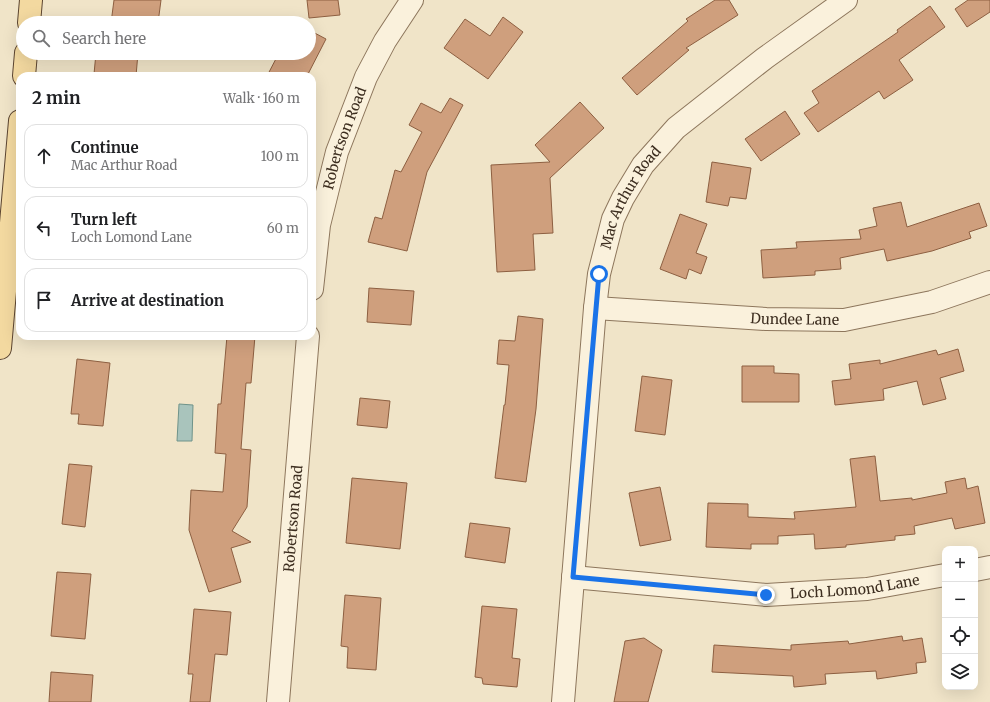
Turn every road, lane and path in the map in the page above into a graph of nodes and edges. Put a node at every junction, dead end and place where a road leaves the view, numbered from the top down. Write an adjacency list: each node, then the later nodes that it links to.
1 (31, 0): 4 (main road)
2 (412, 0): 8 (street, Robertson Road)
3 (846, 0): 10 (street, Mac Arthur Road)
4 (30, 16)
5 (25, 60): 6 (main road)
6 (24, 72)
7 (16, 166): 12 (main road)
8 (316, 252)
9 (990, 282): 10 (street, Dundee Lane)
10 (595, 308): 16 (street, Mac Arthur Road)
11 (308, 340): 17 (street, Robertson Road)
12 (0, 348)
13 (990, 567): 14 (street)
14 (978, 569)
15 (942, 576): 16 (street, Loch Lomond Lane)
16 (573, 577): 18 (street, Mac Arthur Road)
17 (278, 702)
18 (563, 702)

